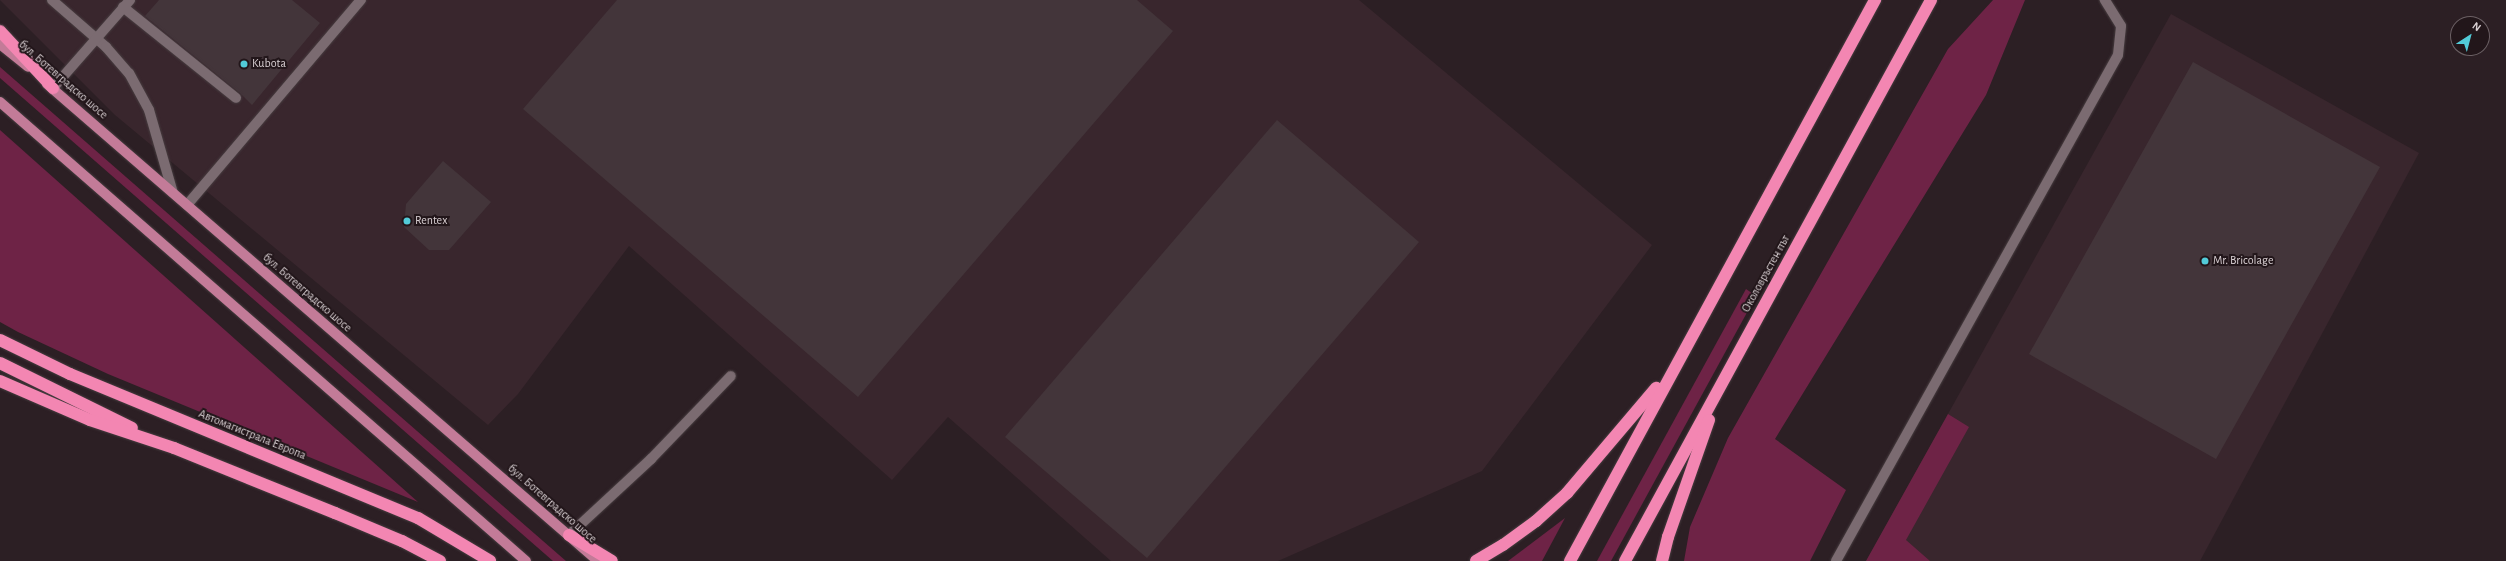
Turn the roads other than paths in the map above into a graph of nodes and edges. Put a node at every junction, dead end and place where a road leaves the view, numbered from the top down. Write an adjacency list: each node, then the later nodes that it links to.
1 (52, 0): 9 (street)
2 (361, 0): 15 (street)
3 (1875, 0): 18 (highway)
4 (1938, 0): 7 (street)
5 (2105, 0): 33 (street)
6 (126, 4): 9 (street); 12 (street)
7 (1928, 5): 21 (highway, Околовръстен път)
8 (0, 31): 11 (highway)
9 (97, 38): 11 (street); 14 (street)
10 (0, 44): 11 (main road, бул. Ботевградско шосе)
11 (53, 88): 14 (main road, бул. Ботевградско шосе)
12 (236, 98)
13 (0, 102): 26 (main road)
14 (173, 193): 15 (main road, бул. Ботевградско шосе)
15 (187, 205): 23 (main road, бул. Ботевградско шосе)
16 (0, 340): 25 (highway, Автомагистрала Европа)
17 (0, 363): 22 (highway)
18 (1674, 367): 29 (highway); 30 (highway)
19 (731, 376): 23 (street)
20 (0, 381): 22 (highway)
21 (1721, 386): 31 (highway, Околовръстен път); 32 (highway)
22 (174, 448): 24 (highway)
23 (569, 536): 27 (main road, бул. Ботевградско шосе); 28 (highway)
24 (440, 561)
25 (490, 561)
26 (526, 561)
27 (598, 561)
28 (612, 561)
29 (1476, 561)
30 (1570, 561)
31 (1625, 561)
32 (1662, 561)
33 (1836, 561)

